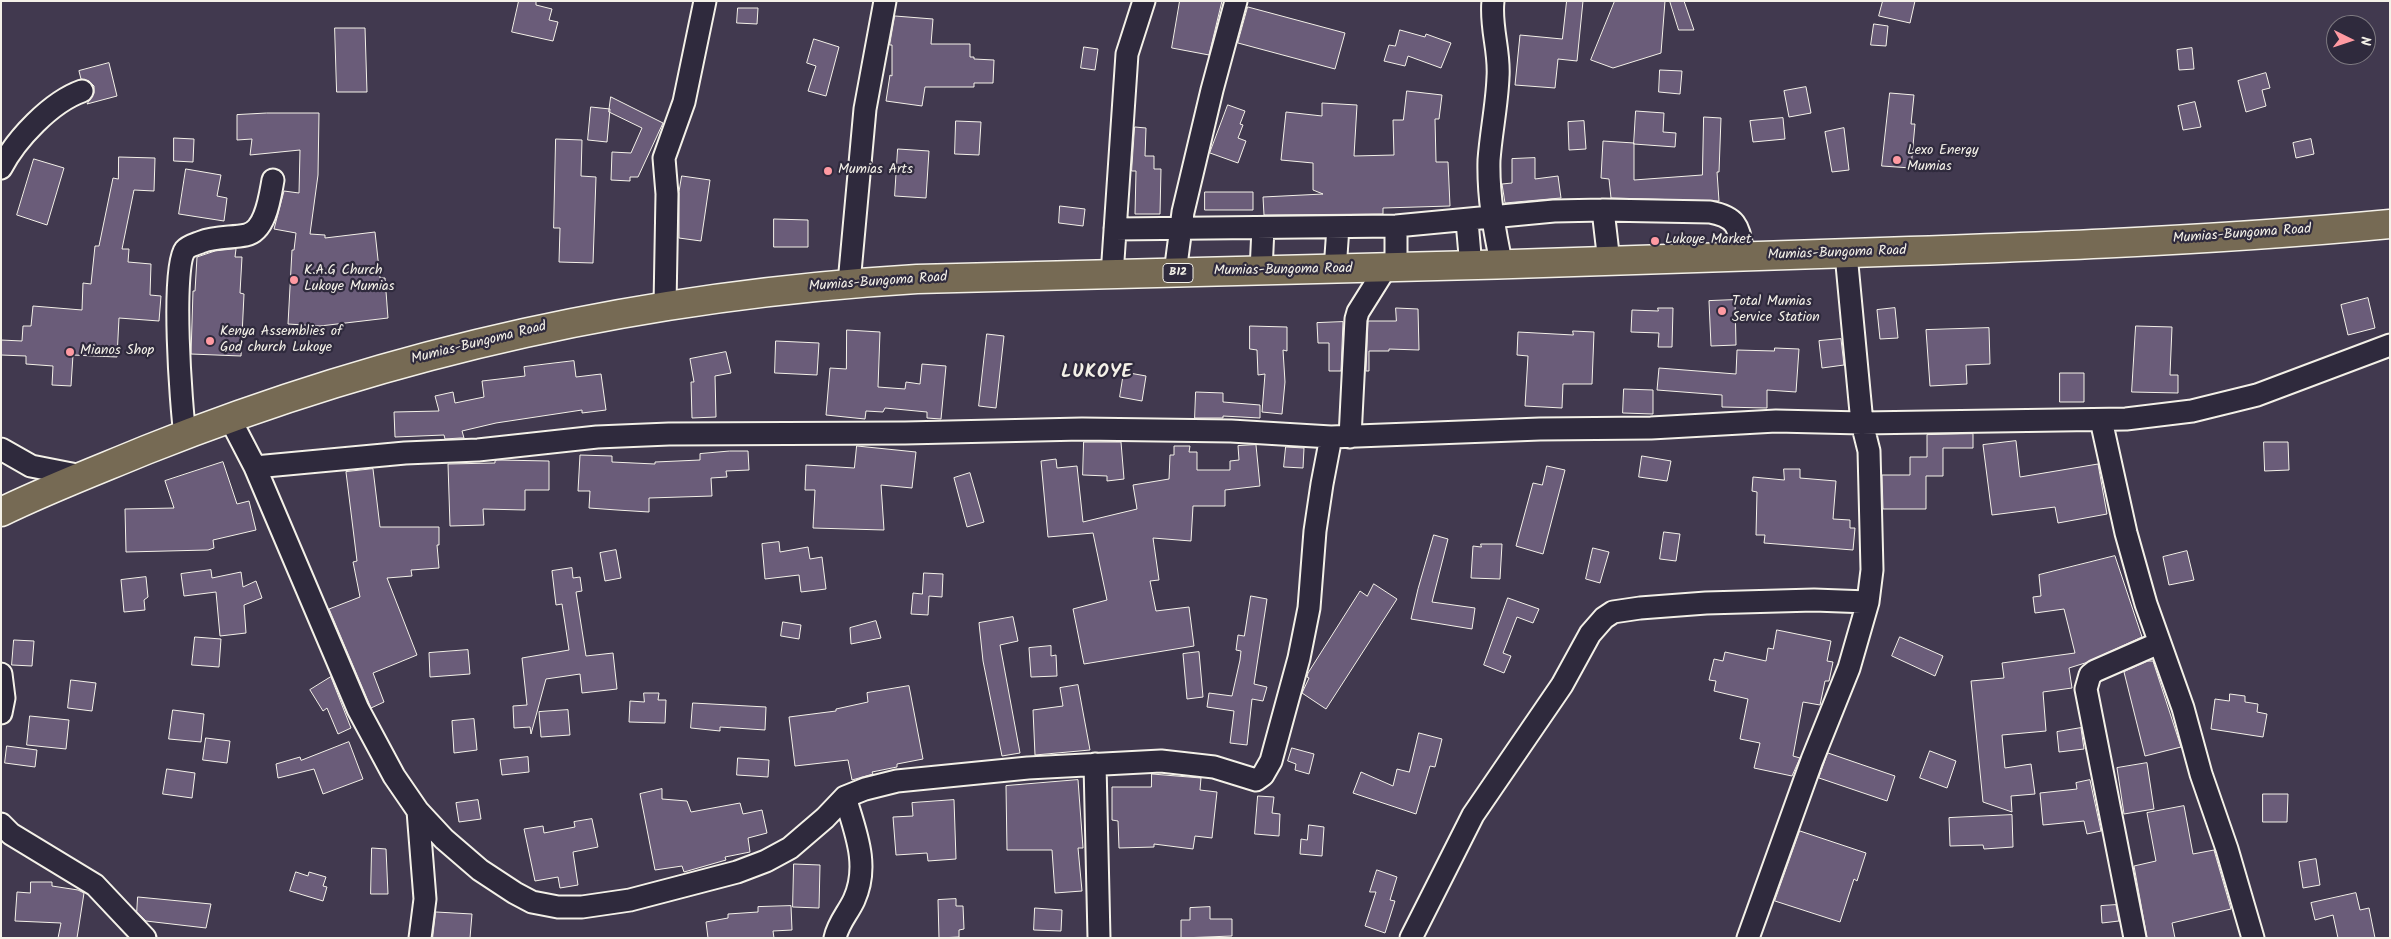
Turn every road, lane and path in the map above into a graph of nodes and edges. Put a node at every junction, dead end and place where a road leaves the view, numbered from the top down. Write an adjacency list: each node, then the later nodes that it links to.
1 (705, 1): 29 (street)
2 (885, 1): 28 (street)
3 (1144, 1): 17 (street)
4 (1236, 1): 13 (street)
5 (1494, 1): 10 (street)
6 (82, 91): 7 (street)
7 (1, 168)
8 (273, 180): 34 (street)
9 (1603, 210): 10 (street); 19 (street); 20 (street)
10 (1492, 218): 11 (street); 21 (street)
11 (1467, 221): 14 (street); 22 (street)
12 (2390, 224): 18 (highway, Mumias-Bungoma Road / B12)
13 (1181, 226): 16 (street); 17 (street); 26 (street)
14 (1396, 226): 15 (street); 23 (street)
15 (1338, 227): 16 (street); 24 (street)
16 (1263, 228): 25 (street)
17 (1116, 229): 27 (street)
18 (1846, 254): 19 (highway, Mumias-Bungoma Road / B12); 33 (street)
19 (1744, 257): 20 (highway, Mumias-Bungoma Road / B12)
20 (1609, 262): 21 (highway, Mumias-Bungoma Road / B12)
21 (1502, 266): 22 (highway, Mumias-Bungoma Road / B12)
22 (1471, 267): 23 (highway, Mumias-Bungoma Road / B12)
23 (1391, 269): 24 (highway, Mumias-Bungoma Road / B12); 35 (street)
24 (1335, 270): 25 (highway, Mumias-Bungoma Road / B12)
25 (1261, 271): 26 (highway, Mumias-Bungoma Road / B12)
26 (1175, 273): 27 (highway, Mumias-Bungoma Road / B12)
27 (1112, 274): 28 (highway, Mumias-Bungoma Road / B12)
28 (849, 283): 29 (highway, Mumias-Bungoma Road / B12)
29 (665, 306): 31 (highway, Mumias-Bungoma Road / B12)
30 (2390, 345): 32 (street)
31 (229, 418): 34 (highway, Mumias-Bungoma Road / B12); 37 (street)
32 (2101, 420): 33 (street); 41 (street)
33 (1862, 423): 35 (street); 40 (street)
34 (185, 435): 38 (highway, Mumias-Bungoma Road / B12)
35 (1340, 437): 37 (street); 44 (street)
36 (1, 449): 38 (street)
37 (255, 467): 46 (street)
38 (82, 476): 39 (highway, Mumias-Bungoma Road / B12)
39 (3, 507)
40 (1868, 602): 52 (street); 53 (street)
41 (2159, 643): 54 (street); 55 (street)
42 (1, 674): 43 (street)
43 (1, 713)
44 (1095, 764): 45 (street); 51 (street)
45 (845, 797): 46 (street); 50 (street)
46 (418, 811): 49 (street)
47 (1, 824): 48 (street)
48 (144, 938)
49 (420, 938)
50 (835, 938)
51 (1099, 938)
52 (1410, 938)
53 (1748, 938)
54 (2136, 938)
55 (2253, 938)

